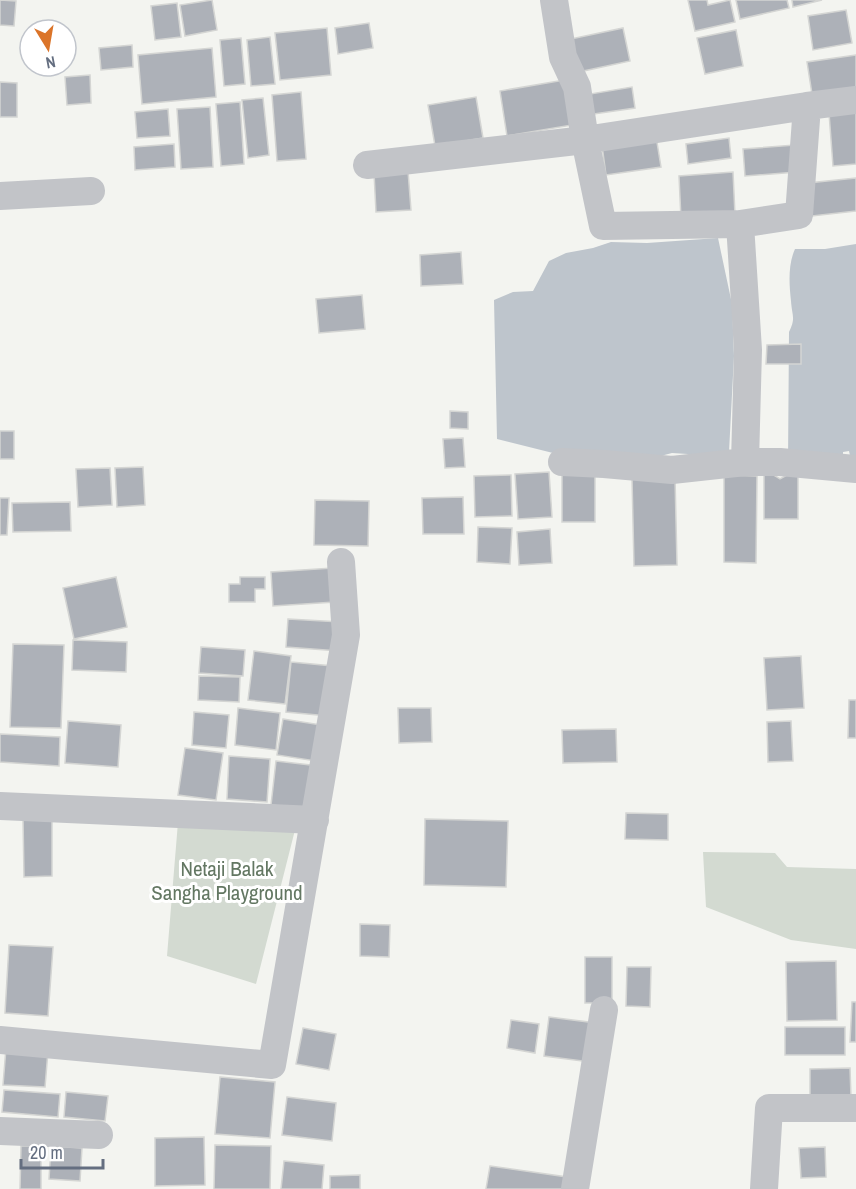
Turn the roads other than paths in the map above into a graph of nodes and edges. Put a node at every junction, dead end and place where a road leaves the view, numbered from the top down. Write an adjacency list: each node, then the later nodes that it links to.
1 (554, 0): 4 (street)
2 (856, 100): 3 (street)
3 (807, 106): 4 (street); 8 (street)
4 (585, 140): 5 (street); 8 (street)
5 (367, 165)
6 (92, 191): 7 (street)
7 (0, 196)
8 (740, 224): 10 (street)
9 (562, 462): 10 (street)
10 (745, 462): 11 (street)
11 (856, 469)
12 (341, 562): 14 (street)
13 (0, 806): 14 (street)
14 (315, 820): 16 (street)
15 (604, 1010): 20 (street)
16 (0, 1040)
17 (856, 1108): 21 (street)
18 (0, 1131): 19 (street)
19 (99, 1135)
20 (575, 1189)
21 (764, 1189)

